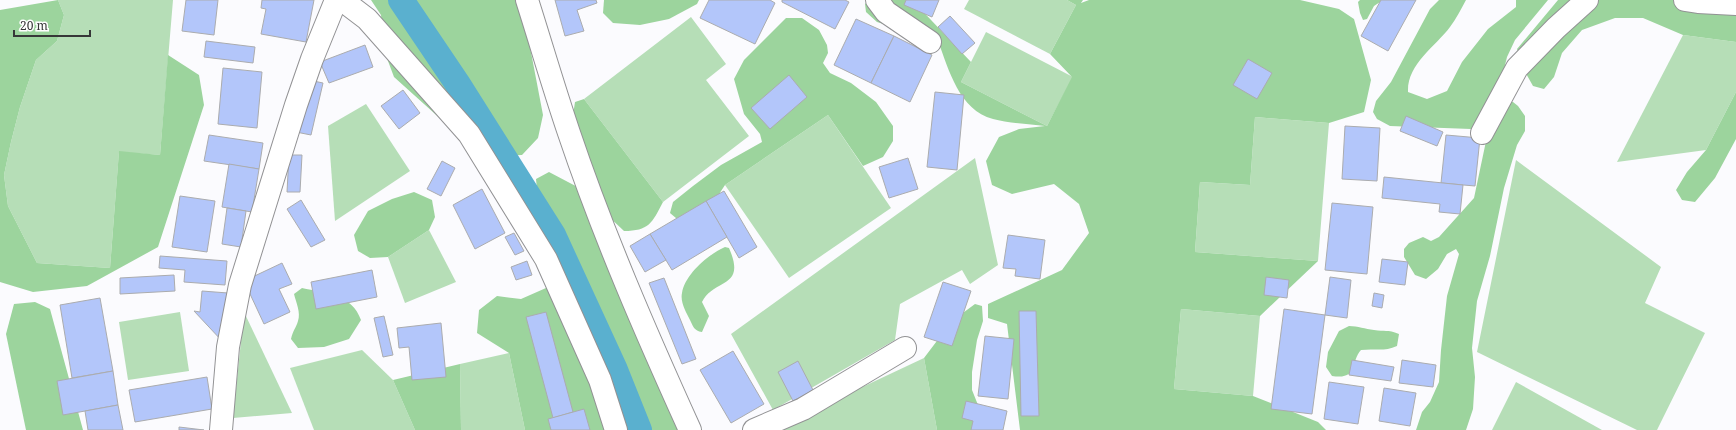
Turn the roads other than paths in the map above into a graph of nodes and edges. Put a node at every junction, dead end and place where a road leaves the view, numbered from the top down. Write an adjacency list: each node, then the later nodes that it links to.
1 (336, 0): 11 (street)
2 (342, 0): 12 (street)
3 (527, 0): 13 (street)
4 (877, 0): 8 (street)
5 (1587, 0): 9 (street)
6 (1685, 0): 7 (street)
7 (1736, 4)
8 (930, 42)
9 (1482, 133)
10 (905, 348): 14 (street)
11 (221, 430)
12 (616, 430)
13 (690, 430)
14 (754, 430)

